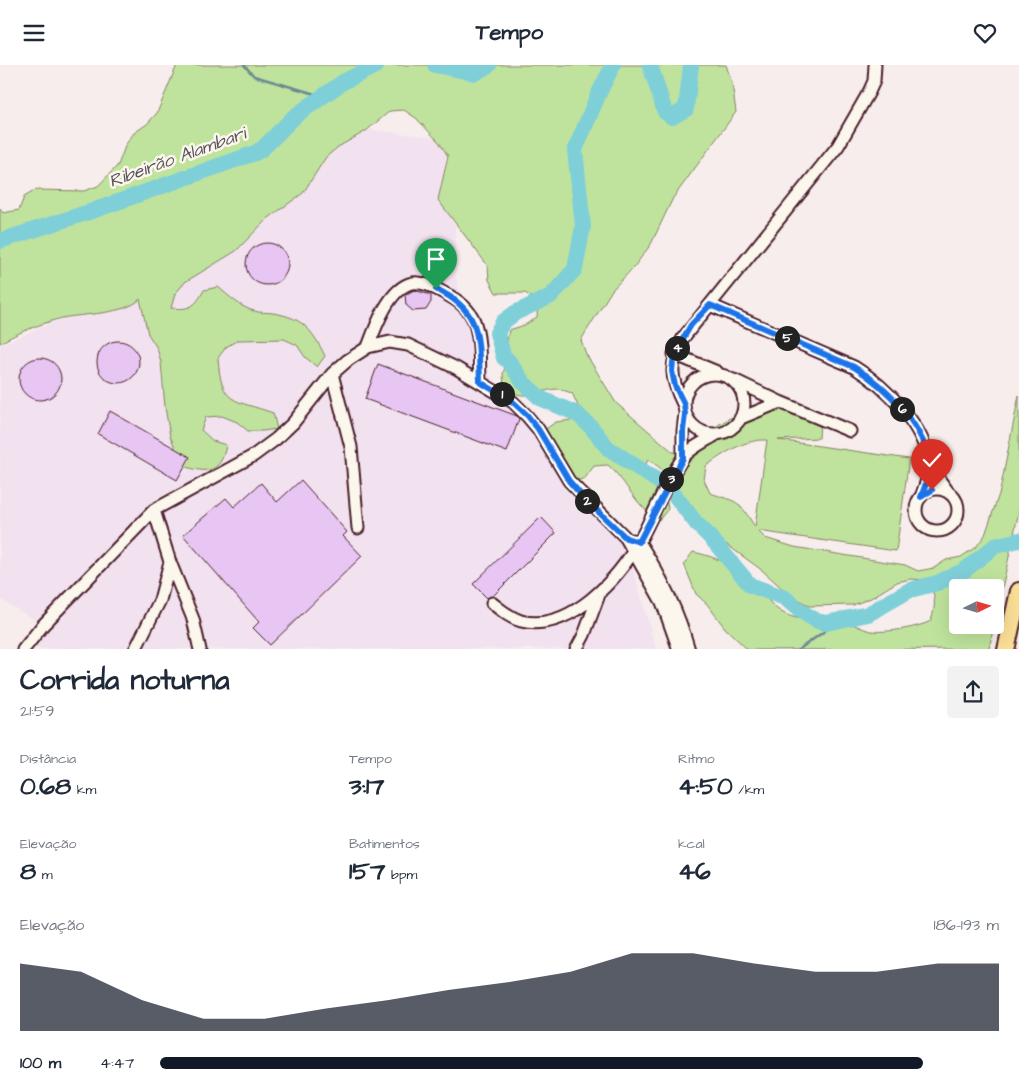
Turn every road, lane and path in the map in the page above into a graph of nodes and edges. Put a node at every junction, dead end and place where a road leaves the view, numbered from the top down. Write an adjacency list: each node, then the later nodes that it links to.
1 (875, 65): 2 (street)
2 (710, 305): 4 (street); 15 (street)
3 (368, 347): 5 (street); 8 (street); 8 (street)
4 (674, 354): 6 (street); 10 (street)
5 (332, 374): 18 (street); 19 (street)
6 (721, 374): 7 (street); 10 (street)
7 (732, 379): 9 (street); 11 (street)
8 (480, 382): 20 (street)
9 (780, 402): 11 (street); 12 (street)
10 (684, 409): 13 (street); 14 (street)
11 (741, 418): 13 (street)
12 (850, 431)
13 (717, 434): 14 (street)
14 (681, 461): 20 (street)
15 (929, 466): 16 (street); 17 (street)
16 (951, 494): 17 (street); 17 (street)
17 (921, 497)
18 (154, 511): 21 (street); 25 (street)
19 (358, 528)
20 (636, 545): 23 (street); 29 (street); 30 (street)
21 (170, 562): 26 (street); 27 (street)
22 (1019, 591): 31 (highway)
23 (600, 592): 24 (street); 28 (street)
24 (492, 603)
25 (23, 649)
26 (135, 649)
27 (200, 649)
28 (576, 649)
29 (679, 649)
30 (689, 649)
31 (1006, 649)

